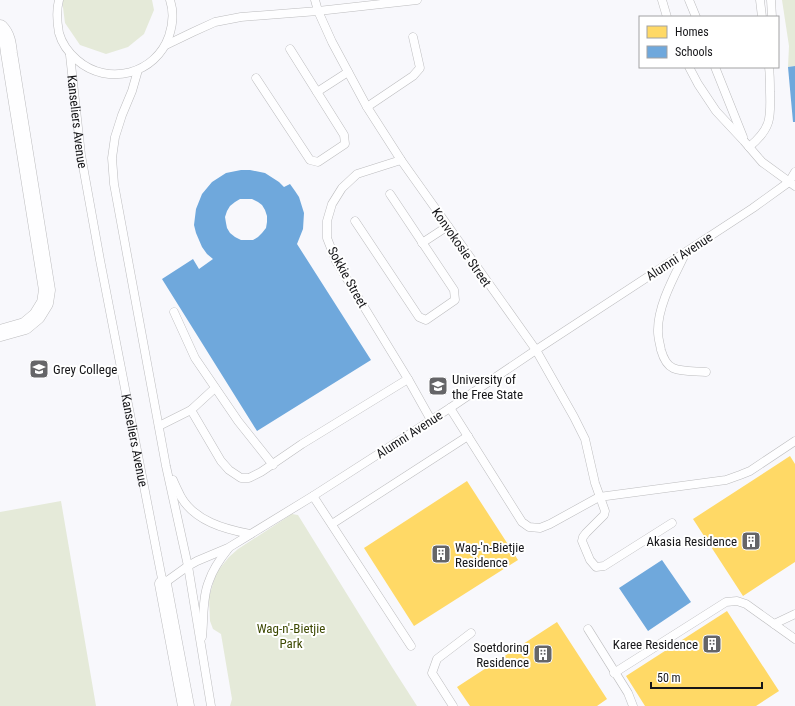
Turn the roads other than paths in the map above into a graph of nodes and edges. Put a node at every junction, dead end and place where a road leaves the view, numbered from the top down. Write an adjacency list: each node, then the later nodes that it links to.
1 (170, 0): 16 (lane, Kanseliers Avenue)
2 (315, 0): 9 (lane, Konvokosie Street)
3 (417, 0): 9 (lane)
4 (662, 0): 10 (lane)
5 (689, 0): 11 (lane)
6 (760, 0): 12 (lane)
7 (771, 0): 13 (lane)
8 (58, 2): 18 (lane, Kanseliers Avenue)
9 (318, 11): 16 (lane); 23 (lane, Konvokosie Street)
10 (667, 16)
11 (696, 16)
12 (762, 16)
13 (772, 16)
14 (0, 27): 37 (street)
15 (413, 37): 26 (lane)
16 (166, 45): 22 (lane, Kanseliers Avenue)
17 (290, 49): 25 (lane)
18 (70, 55): 22 (lane, Kanseliers Avenue); 57 (lane, Kanseliers Avenue)
19 (690, 68): 27 (lane)
20 (715, 68): 27 (lane)
21 (769, 68): 27 (lane)
22 (138, 70): 45 (lane, Kanseliers Avenue)
23 (348, 72): 25 (lane); 26 (lane, Konvokosie Street)
24 (256, 78): 25 (lane)
25 (317, 92)
26 (367, 107): 28 (lane, Konvokosie Street)
27 (747, 144): 30 (lane)
28 (401, 160): 33 (lane, Konvokosie Street); 40 (lane, Sokkie Street)
29 (795, 172): 30 (lane)
30 (792, 184): 35 (lane, Alumni Avenue)
31 (390, 194): 34 (lane)
32 (356, 221): 34 (lane)
33 (448, 226): 34 (lane); 38 (lane, Konvokosie Street)
34 (422, 243)
35 (686, 251): 38 (lane, Alumni Avenue); 39 (lane)
36 (174, 312): 41 (lane)
37 (0, 333)
38 (536, 350): 42 (lane, Alumni Avenue); 51 (lane, Konvokosie Street)
39 (706, 372)
40 (408, 379): 44 (lane, Sokkie Street); 48 (lane)
41 (215, 388): 43 (lane); 48 (lane)
42 (450, 408): 44 (lane, Alumni Avenue); 46 (lane)
43 (191, 410): 45 (lane); 48 (lane)
44 (431, 420): 50 (lane, Alumni Avenue)
45 (159, 426): 49 (lane, Kanseliers Avenue)
46 (468, 436): 51 (lane); 53 (lane)
47 (795, 440): 51 (lane)
48 (272, 465)
49 (166, 466): 54 (lane); 56 (lane, Kanseliers Avenue)
50 (313, 496): 53 (lane); 54 (lane, Alumni Avenue)
51 (600, 497): 52 (lane, Konvokosie Street)
52 (672, 523)
53 (332, 524): 63 (lane)
54 (250, 534): 55 (lane, Alumni Avenue)
55 (228, 548): 56 (lane, Alumni Avenue); 64 (lane)
56 (188, 566): 57 (lane, Alumni Avenue); 64 (lane, Kanseliers Avenue)
57 (163, 584): 66 (street, Kanseliers Avenue)
58 (795, 614): 59 (lane)
59 (774, 624): 62 (lane); 65 (lane)
60 (588, 629): 65 (lane)
61 (471, 633): 68 (lane)
62 (795, 639)
63 (411, 646)
64 (201, 654): 67 (lane, Kanseliers Avenue)
65 (614, 673): 69 (lane)
66 (186, 706)
67 (211, 706)
68 (453, 706)
69 (633, 706)

